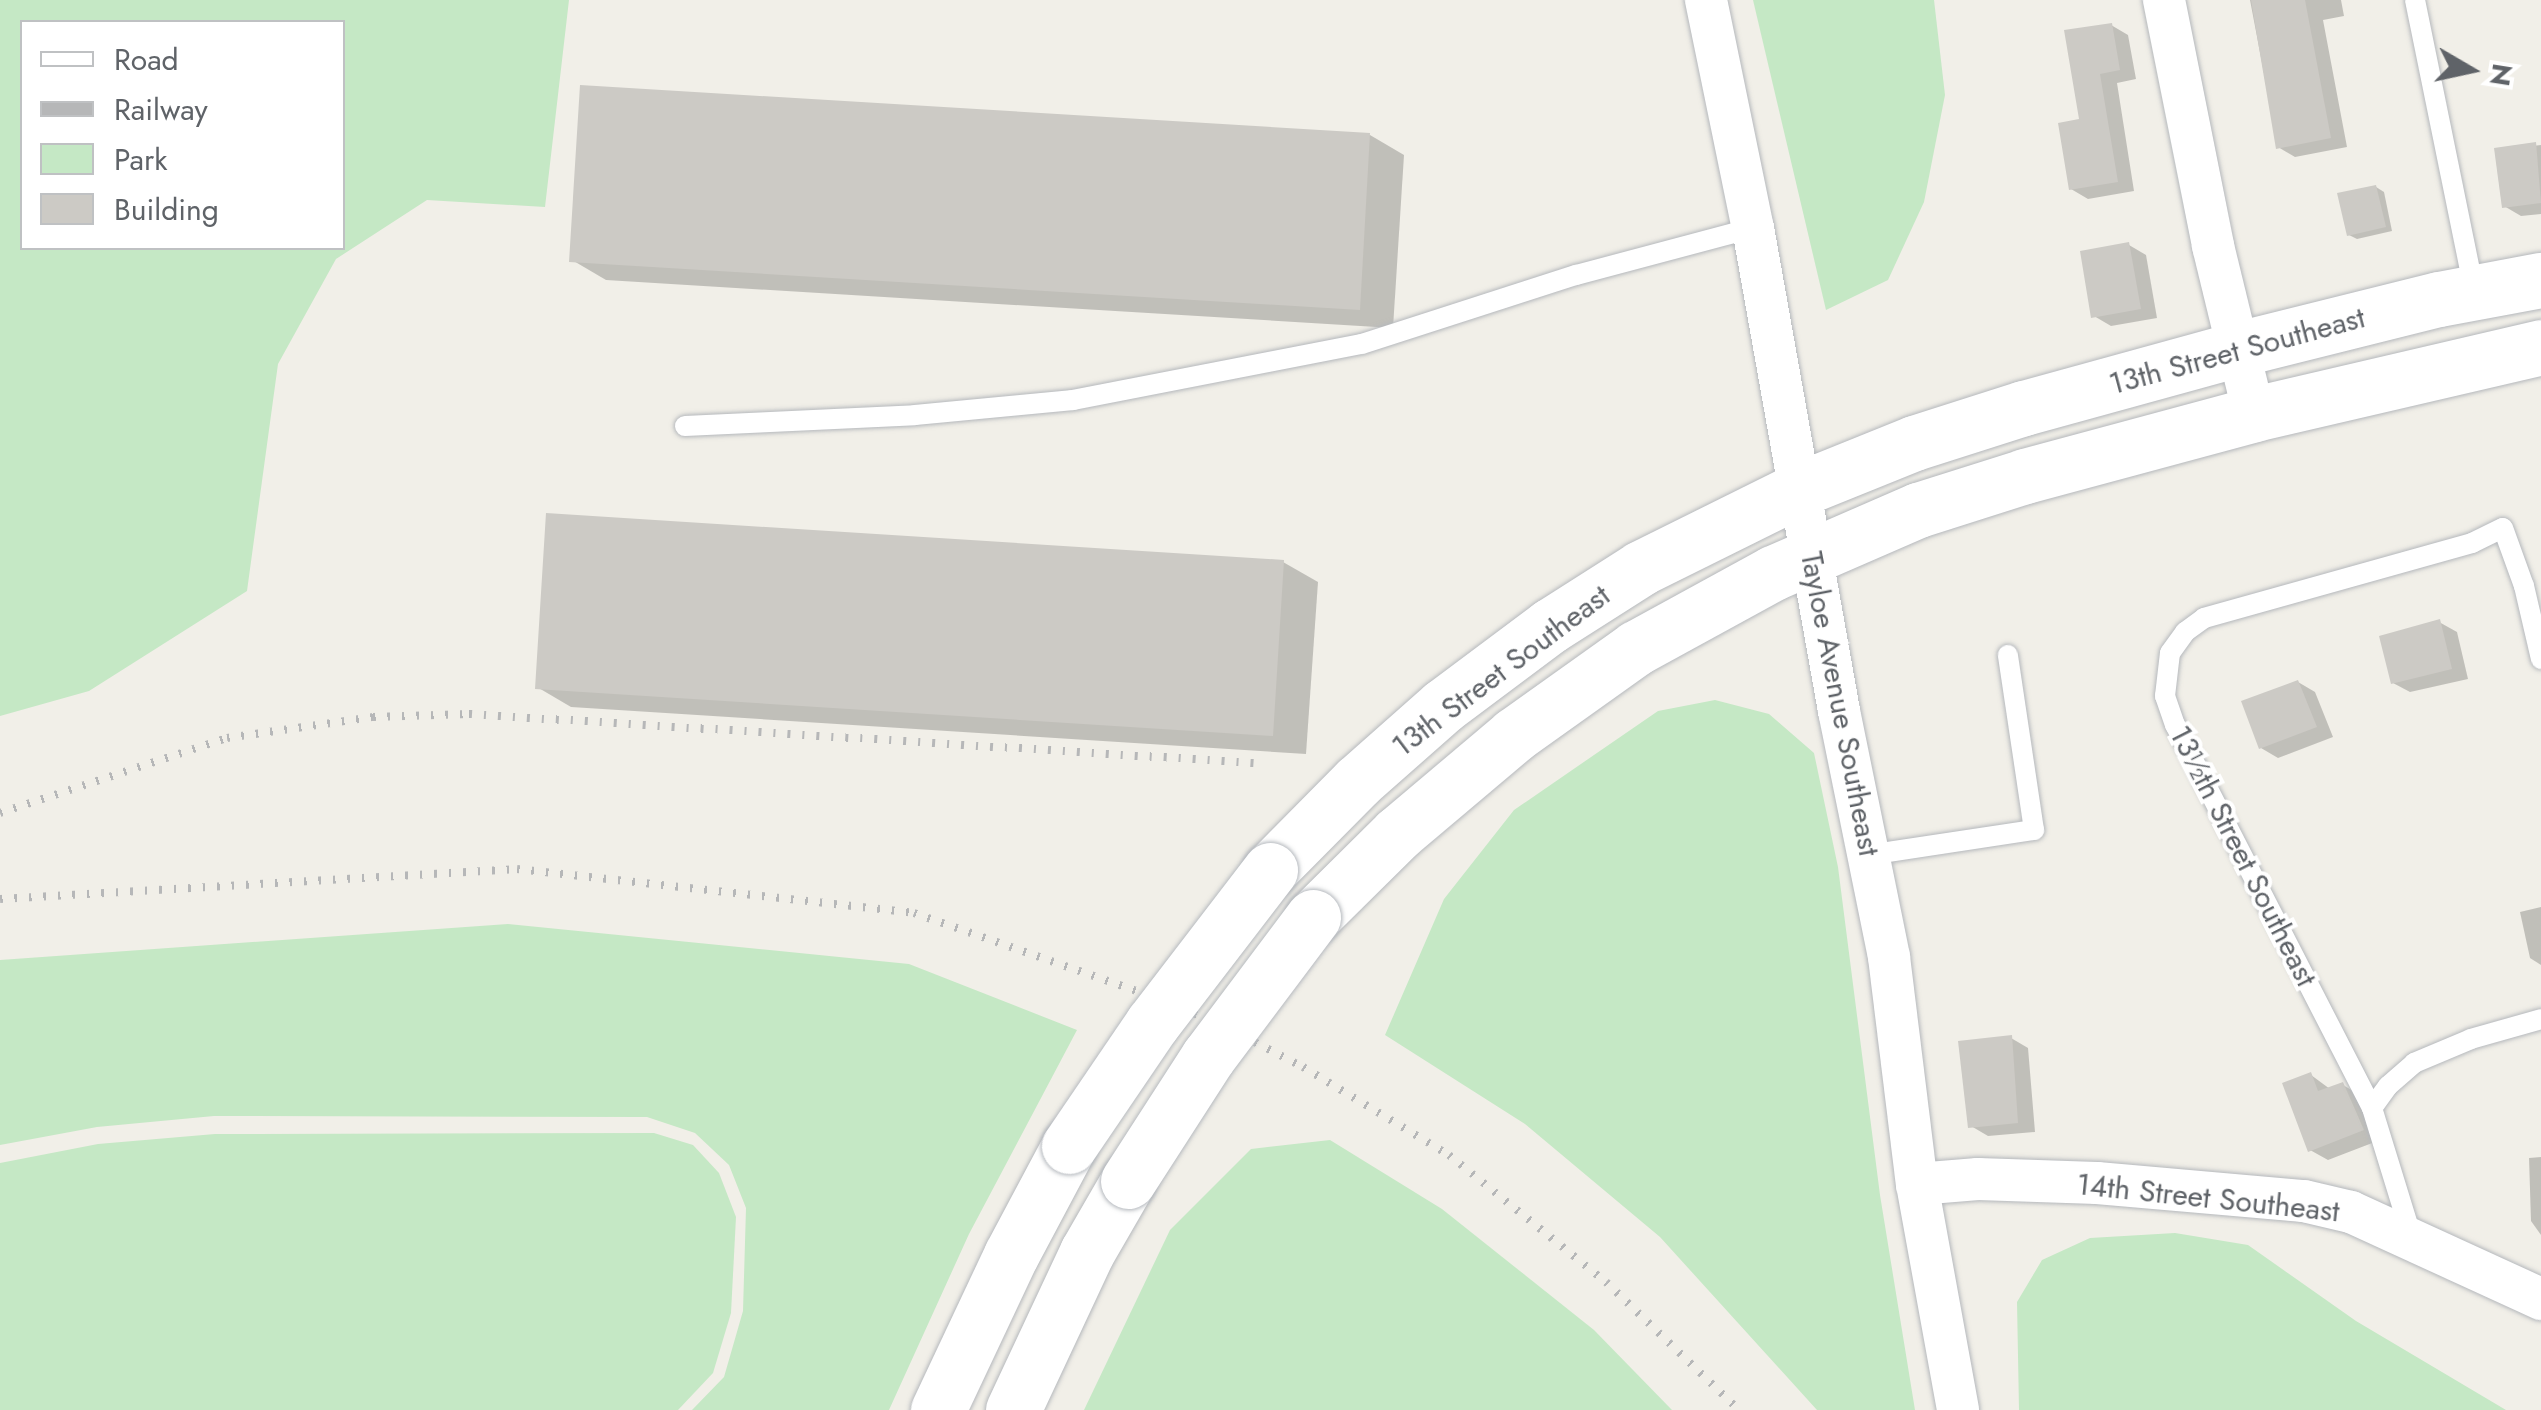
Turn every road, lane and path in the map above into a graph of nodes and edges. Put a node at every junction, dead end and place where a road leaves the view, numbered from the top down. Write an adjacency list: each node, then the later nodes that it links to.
1 (2164, 0): 8 (street)
2 (2415, 0): 6 (lane)
3 (1702, 1): 4 (street, Tayloe Avenue Southeast)
4 (1753, 228): 10 (lane); 11 (street, Tayloe Avenue Southeast)
5 (2541, 280): 6 (main road, 13th Street Southeast)
6 (2474, 292): 8 (main road, 13th Street Southeast)
7 (2541, 347): 9 (main road, 13th Street Southeast)
8 (2238, 349): 9 (street); 11 (main road, 13th Street Southeast)
9 (2254, 414): 12 (main road, 13th Street Southeast)
10 (685, 426)
11 (1800, 489): 12 (street, Tayloe Avenue Southeast); 21 (main road, 13th Street Southeast, bridge)
12 (1812, 556): 15 (street, Tayloe Avenue Southeast); 22 (main road, 13th Street Southeast, bridge)
13 (2008, 655): 15 (lane)
14 (2541, 660): 17 (lane, 13½th Street Southeast)
15 (1868, 855): 18 (street, Tayloe Avenue Southeast)
16 (2541, 1020): 17 (lane)
17 (2372, 1108): 19 (lane, 13½th Street Southeast)
18 (1918, 1184): 19 (street, 14th Street Southeast); 23 (street, Tayloe Avenue Southeast)
19 (2413, 1240): 20 (street, 14th Street Southeast)
20 (2541, 1299)
21 (938, 1410)
22 (1013, 1410)
23 (1958, 1410)

